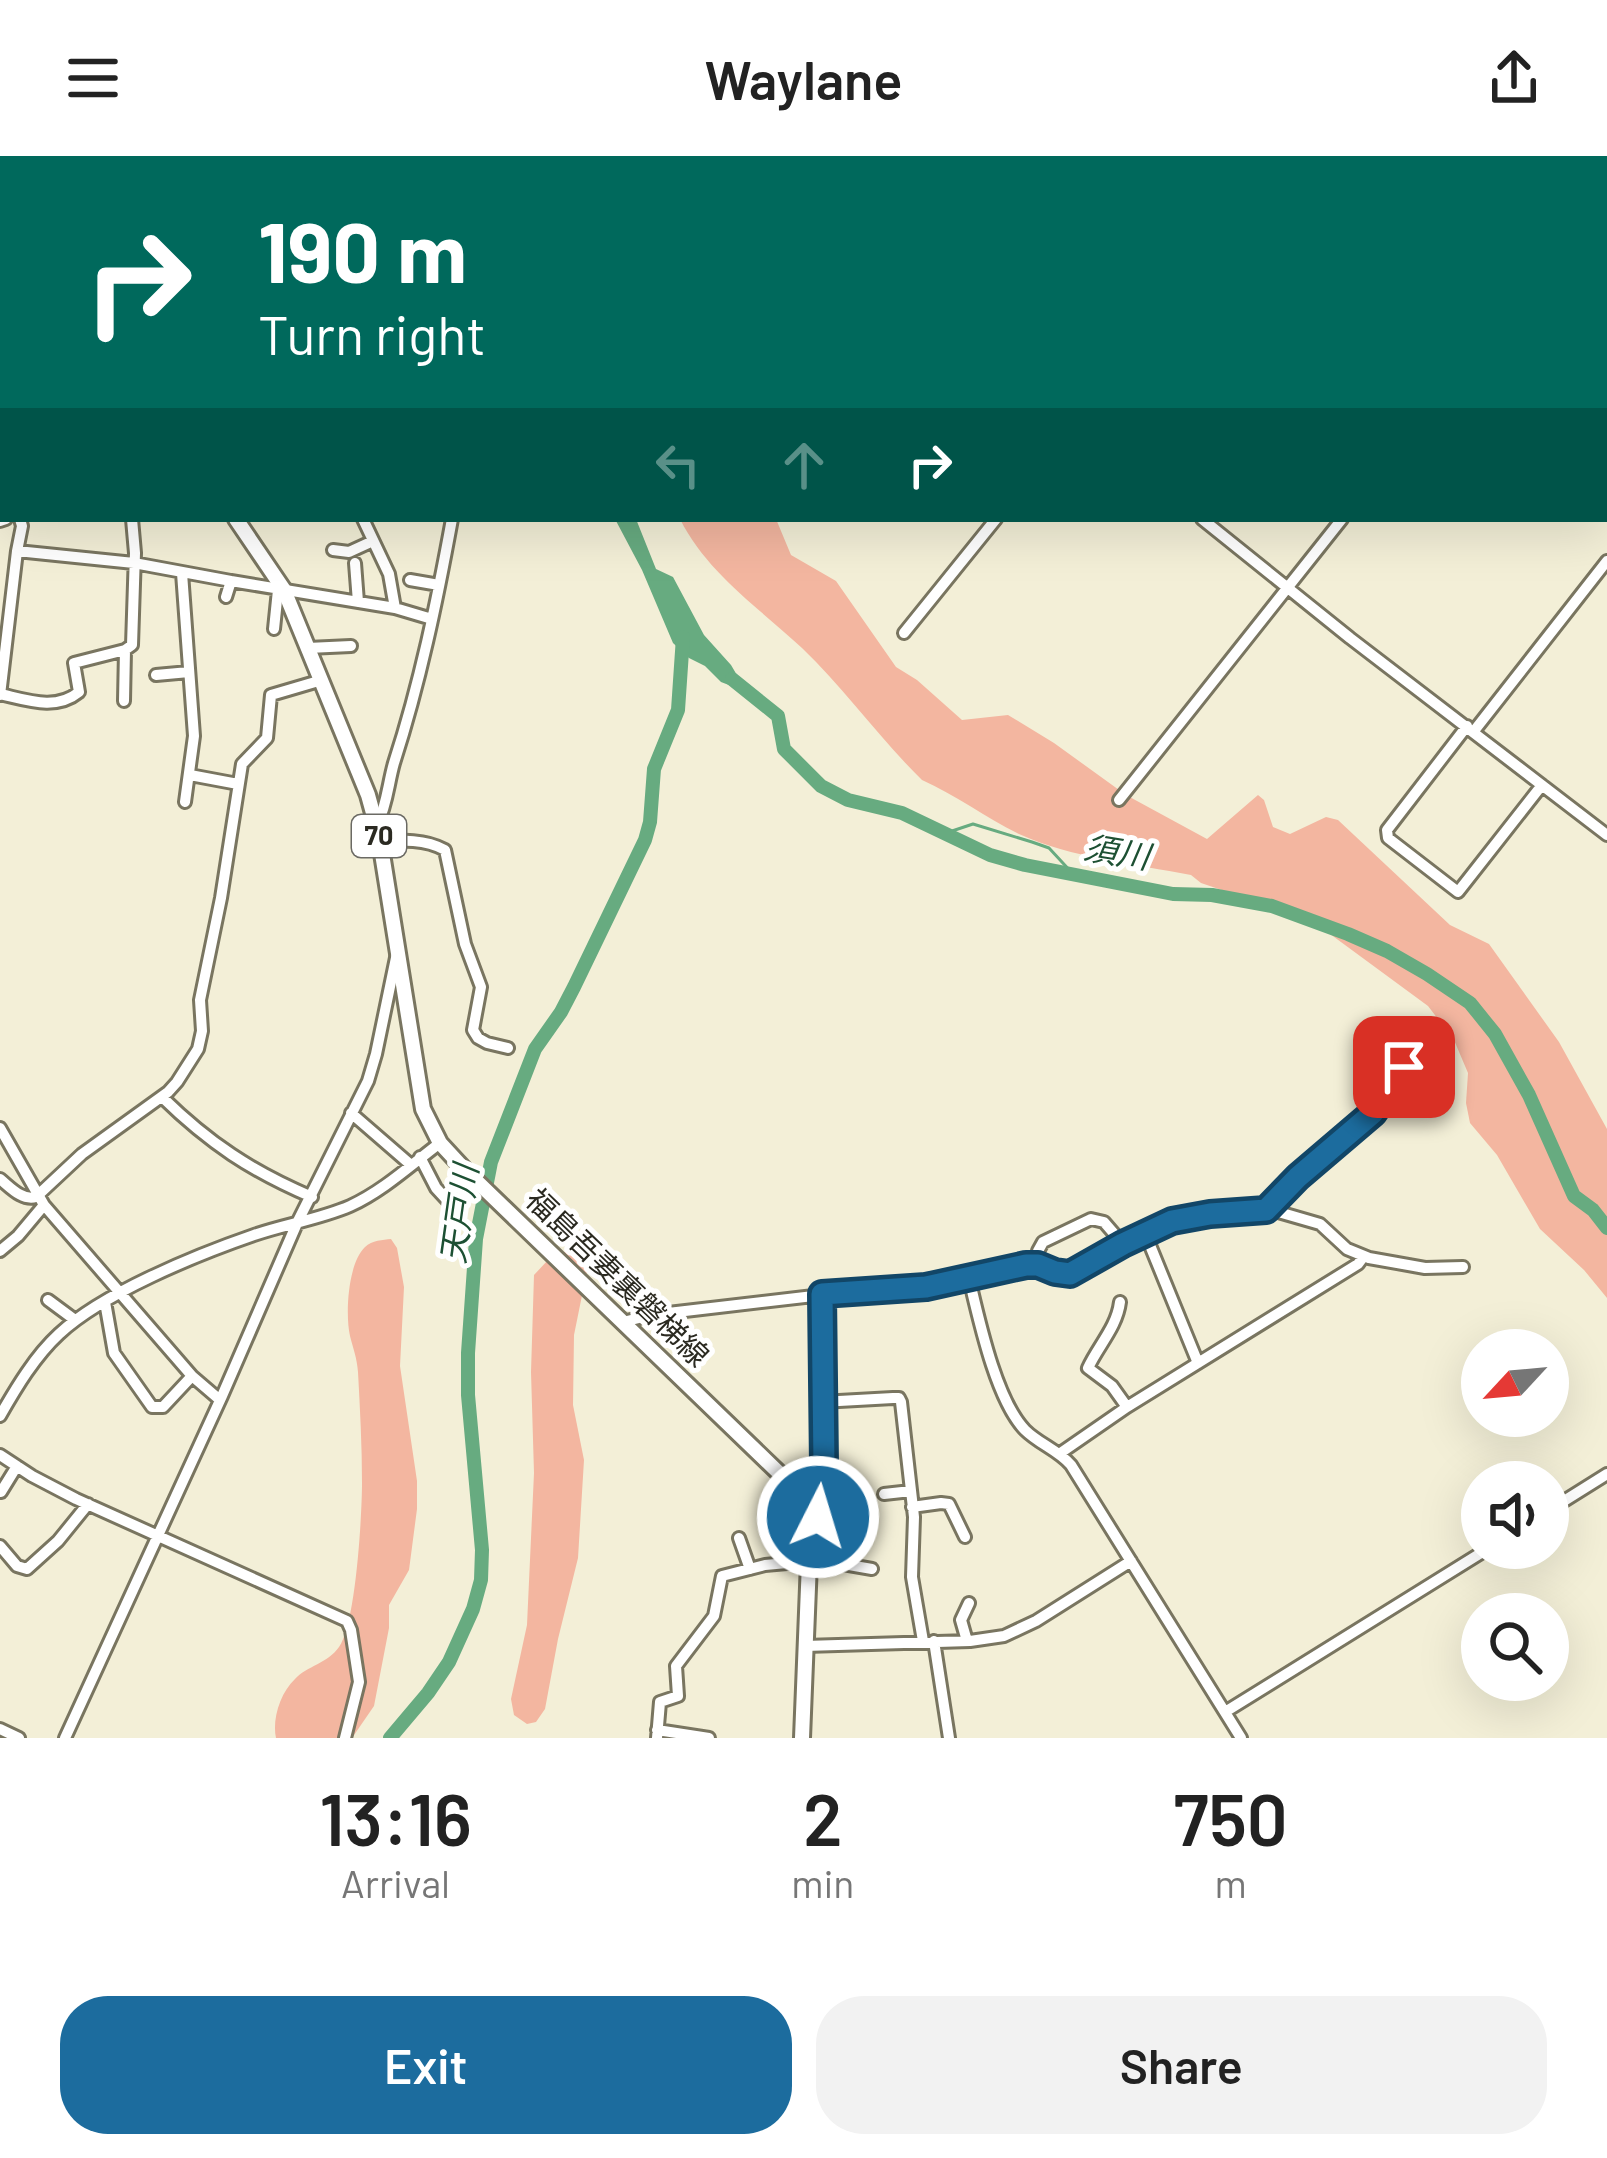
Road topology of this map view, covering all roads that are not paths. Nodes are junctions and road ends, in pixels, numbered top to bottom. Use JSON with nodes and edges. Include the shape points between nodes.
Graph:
{"nodes":[{"id":1,"x":21,"y":522,"type":"edge"},
{"id":2,"x":132,"y":522,"type":"edge"},
{"id":3,"x":364,"y":522,"type":"edge"},
{"id":4,"x":451,"y":522,"type":"edge"},
{"id":5,"x":994,"y":522,"type":"edge"},
{"id":6,"x":1206,"y":522,"type":"edge"},
{"id":7,"x":1339,"y":522,"type":"edge"},
{"id":8,"x":238,"y":523,"type":"edge"},
{"id":9,"x":374,"y":541,"type":"junction"},
{"id":10,"x":333,"y":550,"type":"dead end"},
{"id":11,"x":17,"y":551,"type":"junction"},
{"id":12,"x":1607,"y":562,"type":"edge"},
{"id":13,"x":134,"y":563,"type":"junction"},
{"id":14,"x":355,"y":563,"type":"dead end"},
{"id":15,"x":182,"y":573,"type":"junction"},
{"id":16,"x":410,"y":580,"type":"dead end"},
{"id":17,"x":231,"y":581,"type":"junction"},
{"id":18,"x":439,"y":585,"type":"junction"},
{"id":19,"x":1286,"y":586,"type":"junction"},
{"id":20,"x":281,"y":590,"type":"junction"},
{"id":21,"x":226,"y":597,"type":"dead end"},
{"id":22,"x":358,"y":602,"type":"junction"},
{"id":23,"x":395,"y":608,"type":"junction"},
{"id":24,"x":432,"y":620,"type":"junction"},
{"id":25,"x":274,"y":628,"type":"dead end"},
{"id":26,"x":904,"y":632,"type":"dead end"},
{"id":27,"x":351,"y":646,"type":"dead end"},
{"id":28,"x":308,"y":648,"type":"junction"},
{"id":29,"x":124,"y":650,"type":"junction"},
{"id":30,"x":189,"y":672,"type":"junction"},
{"id":31,"x":156,"y":676,"type":"dead end"},
{"id":32,"x":322,"y":680,"type":"junction"},
{"id":33,"x":0,"y":695,"type":"edge"},
{"id":34,"x":124,"y":701,"type":"dead end"},
{"id":35,"x":1471,"y":729,"type":"junction"},
{"id":36,"x":190,"y":775,"type":"junction"},
{"id":37,"x":238,"y":784,"type":"junction"},
{"id":38,"x":1542,"y":784,"type":"junction"},
{"id":39,"x":1119,"y":800,"type":"dead end"},
{"id":40,"x":185,"y":802,"type":"dead end"},
{"id":41,"x":376,"y":825,"type":"junction"},
{"id":42,"x":1607,"y":835,"type":"edge"},
{"id":43,"x":381,"y":844,"type":"junction"},
{"id":44,"x":399,"y":950,"type":"junction"},
{"id":45,"x":508,"y":1048,"type":"dead end"},
{"id":46,"x":1420,"y":1051,"type":"dead end"},
{"id":47,"x":162,"y":1097,"type":"junction"},
{"id":48,"x":351,"y":1113,"type":"junction"},
{"id":49,"x":0,"y":1128,"type":"edge"},
{"id":50,"x":440,"y":1143,"type":"junction"},
{"id":51,"x":415,"y":1161,"type":"junction"},
{"id":52,"x":0,"y":1179,"type":"edge"},
{"id":53,"x":312,"y":1197,"type":"junction"},
{"id":54,"x":41,"y":1200,"type":"junction"},
{"id":55,"x":448,"y":1201,"type":"dead end"},
{"id":56,"x":1268,"y":1209,"type":"junction"},
{"id":57,"x":298,"y":1221,"type":"junction"},
{"id":58,"x":1145,"y":1233,"type":"junction"},
{"id":59,"x":1123,"y":1244,"type":"junction"},
{"id":60,"x":0,"y":1251,"type":"edge"},
{"id":61,"x":1364,"y":1256,"type":"junction"},
{"id":62,"x":1038,"y":1265,"type":"junction"},
{"id":63,"x":1463,"y":1267,"type":"dead end"},
{"id":64,"x":969,"y":1278,"type":"junction"},
{"id":65,"x":119,"y":1294,"type":"junction"},
{"id":66,"x":822,"y":1294,"type":"junction"},
{"id":67,"x":47,"y":1300,"type":"dead end"},
{"id":68,"x":105,"y":1301,"type":"junction"},
{"id":69,"x":1120,"y":1302,"type":"dead end"},
{"id":70,"x":75,"y":1320,"type":"junction"},
{"id":71,"x":623,"y":1322,"type":"junction"},
{"id":72,"x":1198,"y":1363,"type":"junction"},
{"id":73,"x":192,"y":1376,"type":"junction"},
{"id":74,"x":6,"y":1394,"type":"edge"},
{"id":75,"x":220,"y":1400,"type":"junction"},
{"id":76,"x":821,"y":1402,"type":"junction"},
{"id":77,"x":1127,"y":1407,"type":"junction"},
{"id":78,"x":0,"y":1416,"type":"edge"},
{"id":79,"x":1059,"y":1454,"type":"junction"},
{"id":80,"x":0,"y":1455,"type":"edge"},
{"id":81,"x":16,"y":1466,"type":"junction"},
{"id":82,"x":1607,"y":1474,"type":"edge"},
{"id":83,"x":911,"y":1491,"type":"junction"},
{"id":84,"x":2,"y":1492,"type":"edge"},
{"id":85,"x":884,"y":1494,"type":"dead end"},
{"id":86,"x":1569,"y":1498,"type":"edge"},
{"id":87,"x":88,"y":1504,"type":"junction"},
{"id":88,"x":912,"y":1507,"type":"junction"},
{"id":89,"x":809,"y":1531,"type":"junction"},
{"id":90,"x":160,"y":1534,"type":"junction"},
{"id":91,"x":965,"y":1537,"type":"dead end"},
{"id":92,"x":739,"y":1538,"type":"dead end"},
{"id":93,"x":0,"y":1546,"type":"edge"},
{"id":94,"x":810,"y":1561,"type":"junction"},
{"id":95,"x":1131,"y":1562,"type":"junction"},
{"id":96,"x":1461,"y":1566,"type":"edge"},
{"id":97,"x":754,"y":1568,"type":"junction"},
{"id":98,"x":872,"y":1569,"type":"dead end"},
{"id":99,"x":756,"y":1587,"type":"dead end"},
{"id":100,"x":969,"y":1603,"type":"dead end"},
{"id":101,"x":928,"y":1641,"type":"junction"},
{"id":102,"x":967,"y":1641,"type":"junction"},
{"id":103,"x":874,"y":1644,"type":"junction"},
{"id":104,"x":806,"y":1646,"type":"junction"},
{"id":105,"x":867,"y":1656,"type":"dead end"},
{"id":106,"x":1225,"y":1712,"type":"junction"},
{"id":107,"x":0,"y":1729,"type":"edge"},
{"id":108,"x":657,"y":1734,"type":"edge"},
{"id":109,"x":19,"y":1738,"type":"edge"},
{"id":110,"x":65,"y":1738,"type":"edge"},
{"id":111,"x":345,"y":1738,"type":"edge"},
{"id":112,"x":709,"y":1738,"type":"edge"},
{"id":113,"x":802,"y":1738,"type":"edge"},
{"id":114,"x":949,"y":1738,"type":"edge"},
{"id":115,"x":1241,"y":1738,"type":"edge"}],
"edges":[{"from":1,"to":11,"type":"street"},
{"from":2,"to":13,"type":"street"},
{"from":3,"to":9,"type":"street"},
{"from":4,"to":18,"type":"street"},
{"from":5,"to":26,"type":"street"},
{"from":6,"to":19,"type":"street"},
{"from":7,"to":19,"type":"street"},
{"from":8,"to":20,"type":"main road","name":"福島吾妻裏磐梯線","number":"70"},
{"from":9,"to":10,"type":"street"},
{"from":9,"to":23,"type":"street"},
{"from":11,"to":13,"type":"street"},
{"from":11,"to":33,"type":"street"},
{"from":12,"to":35,"type":"street"},
{"from":13,"to":15,"type":"street"},
{"from":13,"to":29,"type":"street","via":[[134,643]]},
{"from":14,"to":22,"type":"street"},
{"from":15,"to":17,"type":"street"},
{"from":15,"to":30,"type":"street"},
{"from":16,"to":18,"type":"street"},
{"from":17,"to":20,"type":"street"},
{"from":17,"to":21,"type":"street"},
{"from":18,"to":24,"type":"street"},
{"from":19,"to":35,"type":"street"},
{"from":19,"to":39,"type":"street"},
{"from":20,"to":22,"type":"street"},
{"from":20,"to":25,"type":"street"},
{"from":20,"to":28,"type":"main road","name":"福島吾妻裏磐梯線","number":"70"},
{"from":22,"to":23,"type":"street"},
{"from":23,"to":24,"type":"street"},
{"from":24,"to":41,"type":"street"},
{"from":27,"to":28,"type":"street"},
{"from":28,"to":32,"type":"main road","name":"福島吾妻裏磐梯線","number":"70"},
{"from":29,"to":33,"type":"street","via":[[74,663],[73,698],[53,704]]},
{"from":29,"to":34,"type":"street"},
{"from":30,"to":31,"type":"street"},
{"from":30,"to":36,"type":"street"},
{"from":32,"to":37,"type":"street","via":[[271,694],[267,738],[242,764]]},
{"from":32,"to":41,"type":"main road","name":"福島吾妻裏磐梯線","number":"70"},
{"from":35,"to":38,"type":"street"},
{"from":35,"to":38,"type":"street","via":[[1388,838],[1458,892]]},
{"from":36,"to":37,"type":"street"},
{"from":36,"to":40,"type":"street"},
{"from":37,"to":47,"type":"street","via":[[200,1000],[201,1044]]},
{"from":38,"to":42,"type":"street"},
{"from":41,"to":43,"type":"main road","name":"福島吾妻裏磐梯線","number":"70"},
{"from":43,"to":44,"type":"main road","name":"福島吾妻裏磐梯線","number":"70"},
{"from":43,"to":45,"type":"street","via":[[445,850],[481,987],[473,1030]]},
{"from":44,"to":48,"type":"street","via":[[373,1066]]},
{"from":44,"to":50,"type":"main road","name":"福島吾妻裏磐梯線","number":"70","via":[[421,1101]]},
{"from":46,"to":56,"type":"street","via":[[1373,1113]]},
{"from":47,"to":53,"type":"street","via":[[240,1162]]},
{"from":47,"to":54,"type":"street","via":[[82,1154]]},
{"from":48,"to":51,"type":"street"},
{"from":48,"to":53,"type":"street"},
{"from":49,"to":54,"type":"street"},
{"from":50,"to":51,"type":"street"},
{"from":50,"to":71,"type":"main road","name":"福島吾妻裏磐梯線","number":"70"},
{"from":51,"to":55,"type":"street"},
{"from":51,"to":57,"type":"street","via":[[364,1199]]},
{"from":52,"to":54,"type":"street"},
{"from":53,"to":57,"type":"street"},
{"from":54,"to":60,"type":"street"},
{"from":54,"to":65,"type":"street"},
{"from":56,"to":58,"type":"street","via":[[1182,1219]]},
{"from":56,"to":61,"type":"street","via":[[1320,1224]]},
{"from":57,"to":65,"type":"street"},
{"from":57,"to":75,"type":"street"},
{"from":58,"to":59,"type":"street"},
{"from":58,"to":72,"type":"street"},
{"from":59,"to":62,"type":"street","via":[[1074,1273]]},
{"from":59,"to":62,"type":"street","via":[[1091,1219],[1041,1244]]},
{"from":61,"to":63,"type":"street"},
{"from":61,"to":72,"type":"street"},
{"from":62,"to":64,"type":"street"},
{"from":64,"to":66,"type":"street"},
{"from":64,"to":79,"type":"street","via":[[1012,1413]]},
{"from":65,"to":68,"type":"street"},
{"from":65,"to":73,"type":"street"},
{"from":66,"to":71,"type":"street"},
{"from":66,"to":76,"type":"street"},
{"from":67,"to":70,"type":"street"},
{"from":68,"to":70,"type":"street"},
{"from":68,"to":73,"type":"street","via":[[113,1350],[152,1407],[165,1406]]},
{"from":69,"to":77,"type":"street","via":[[1088,1368]]},
{"from":70,"to":74,"type":"street"},
{"from":71,"to":89,"type":"main road","name":"福島吾妻裏磐梯線","number":"70","via":[[794,1489]]},
{"from":72,"to":77,"type":"street"},
{"from":73,"to":75,"type":"street"},
{"from":74,"to":78,"type":"street"},
{"from":75,"to":90,"type":"street"},
{"from":76,"to":83,"type":"street","via":[[899,1398]]},
{"from":76,"to":89,"type":"street","via":[[824,1466],[817,1524]]},
{"from":77,"to":79,"type":"street"},
{"from":79,"to":95,"type":"street"},
{"from":80,"to":81,"type":"street"},
{"from":81,"to":84,"type":"street"},
{"from":81,"to":87,"type":"street"},
{"from":82,"to":86,"type":"street"},
{"from":83,"to":85,"type":"street"},
{"from":83,"to":88,"type":"street"},
{"from":87,"to":90,"type":"street"},
{"from":87,"to":93,"type":"street","via":[[27,1569]]},
{"from":88,"to":91,"type":"street","via":[[950,1504]]},
{"from":88,"to":101,"type":"street","via":[[912,1576]]},
{"from":89,"to":94,"type":"main road","name":"福島吾妻裏磐梯線","number":"70"},
{"from":90,"to":110,"type":"street"},
{"from":90,"to":111,"type":"street","via":[[347,1621],[358,1682]]},
{"from":92,"to":97,"type":"street"},
{"from":94,"to":97,"type":"street"},
{"from":94,"to":98,"type":"street"},
{"from":94,"to":104,"type":"main road","name":"福島吾妻裏磐梯線","number":"70"},
{"from":95,"to":102,"type":"street","via":[[1024,1628]]},
{"from":95,"to":106,"type":"street"},
{"from":96,"to":106,"type":"street"},
{"from":97,"to":99,"type":"street"},
{"from":97,"to":108,"type":"street","via":[[722,1576],[714,1616],[676,1666],[679,1696],[660,1702]]},
{"from":100,"to":102,"type":"street","via":[[961,1620]]},
{"from":101,"to":102,"type":"street"},
{"from":101,"to":103,"type":"street"},
{"from":101,"to":114,"type":"street"},
{"from":103,"to":104,"type":"street"},
{"from":103,"to":105,"type":"street"},
{"from":104,"to":113,"type":"main road","name":"福島吾妻裏磐梯線","number":"70"},
{"from":106,"to":115,"type":"street"},
{"from":107,"to":109,"type":"street"},
{"from":108,"to":112,"type":"street"}]}
